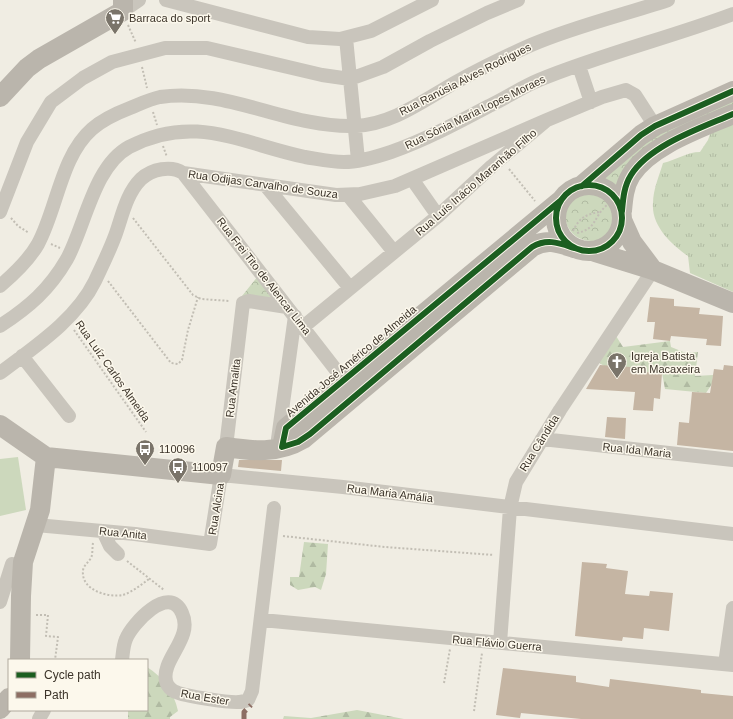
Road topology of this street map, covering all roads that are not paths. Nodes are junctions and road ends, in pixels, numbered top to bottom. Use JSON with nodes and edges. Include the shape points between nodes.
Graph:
{"nodes":[{"id":1,"x":166,"y":0,"type":"edge"},
{"id":2,"x":432,"y":0,"type":"edge"},
{"id":3,"x":518,"y":0,"type":"edge"},
{"id":4,"x":668,"y":0,"type":"edge"},
{"id":5,"x":130,"y":3,"type":"edge"},
{"id":6,"x":733,"y":14,"type":"edge"},
{"id":7,"x":346,"y":38,"type":"junction"},
{"id":8,"x":579,"y":66,"type":"junction"},
{"id":9,"x":350,"y":79,"type":"junction"},
{"id":10,"x":733,"y":91,"type":"edge"},
{"id":11,"x":0,"y":97,"type":"edge"},
{"id":12,"x":591,"y":102,"type":"junction"},
{"id":13,"x":733,"y":114,"type":"edge"},
{"id":14,"x":547,"y":120,"type":"junction"},
{"id":15,"x":355,"y":126,"type":"junction"},
{"id":16,"x":655,"y":126,"type":"junction"},
{"id":17,"x":478,"y":150,"type":"junction"},
{"id":18,"x":358,"y":160,"type":"junction"},
{"id":19,"x":496,"y":162,"type":"junction"},
{"id":20,"x":183,"y":173,"type":"junction"},
{"id":21,"x":412,"y":179,"type":"junction"},
{"id":22,"x":266,"y":186,"type":"junction"},
{"id":23,"x":581,"y":186,"type":"junction"},
{"id":24,"x":348,"y":195,"type":"junction"},
{"id":25,"x":560,"y":201,"type":"junction"},
{"id":26,"x":619,"y":211,"type":"junction"},
{"id":27,"x":0,"y":212,"type":"edge"},
{"id":28,"x":438,"y":216,"type":"junction"},
{"id":29,"x":574,"y":248,"type":"junction"},
{"id":30,"x":394,"y":252,"type":"junction"},
{"id":31,"x":595,"y":252,"type":"junction"},
{"id":32,"x":653,"y":270,"type":"junction"},
{"id":33,"x":0,"y":286,"type":"edge"},
{"id":34,"x":350,"y":288,"type":"junction"},
{"id":35,"x":733,"y":303,"type":"edge"},
{"id":36,"x":295,"y":317,"type":"junction"},
{"id":37,"x":0,"y":326,"type":"edge"},
{"id":38,"x":22,"y":356,"type":"junction"},
{"id":39,"x":0,"y":373,"type":"edge"},
{"id":40,"x":343,"y":379,"type":"junction"},
{"id":41,"x":69,"y":416,"type":"dead end"},
{"id":42,"x":0,"y":425,"type":"edge"},
{"id":43,"x":542,"y":439,"type":"junction"},
{"id":44,"x":226,"y":447,"type":"junction"},
{"id":45,"x":279,"y":448,"type":"junction"},
{"id":46,"x":46,"y":457,"type":"junction"},
{"id":47,"x":733,"y":460,"type":"edge"},
{"id":48,"x":221,"y":475,"type":"junction"},
{"id":49,"x":274,"y":508,"type":"dead end"},
{"id":50,"x":510,"y":508,"type":"junction"},
{"id":51,"x":36,"y":525,"type":"junction"},
{"id":52,"x":98,"y":531,"type":"junction"},
{"id":53,"x":733,"y":534,"type":"edge"},
{"id":54,"x":210,"y":544,"type":"joint"},
{"id":55,"x":118,"y":554,"type":"road end"},
{"id":56,"x":12,"y":564,"type":"edge"},
{"id":57,"x":0,"y":602,"type":"edge"},
{"id":58,"x":733,"y":608,"type":"edge"},
{"id":59,"x":262,"y":620,"type":"junction"},
{"id":60,"x":500,"y":643,"type":"junction"},
{"id":61,"x":20,"y":659,"type":"edge"},
{"id":62,"x":122,"y":659,"type":"edge"},
{"id":63,"x":729,"y":664,"type":"edge"},
{"id":64,"x":8,"y":699,"type":"edge"},
{"id":65,"x":0,"y":709,"type":"edge"}],
"edges":[{"from":1,"to":7,"type":"street","via":[[308,37]]},
{"from":2,"to":7,"type":"street","via":[[371,32]]},
{"from":3,"to":9,"type":"street","via":[[430,41],[383,67]]},
{"from":4,"to":15,"type":"street","name":"Rua Ranúsia Alves Rodrigues","via":[[531,45],[399,114],[376,123]]},
{"from":5,"to":11,"type":"street","via":[[39,59]]},
{"from":6,"to":8,"type":"street","name":"Rua Sônia Maria Lopes Moraes"},
{"from":7,"to":9,"type":"street"},
{"from":8,"to":12,"type":"street"},
{"from":8,"to":18,"type":"street","name":"Rua Sônia Maria Lopes Moraes","via":[[538,80],[439,132],[405,146]]},
{"from":9,"to":15,"type":"street"},
{"from":9,"to":27,"type":"street","via":[[322,75],[207,48],[165,48],[112,62],[83,78],[51,102],[27,142]]},
{"from":10,"to":16,"type":"street"},
{"from":12,"to":14,"type":"street","name":"Rua Luís Inácio Maranhão Filho"},
{"from":12,"to":16,"type":"street","name":"Rua Luís Inácio Maranhão Filho","via":[[618,92],[629,91],[639,101]]},
{"from":13,"to":26,"type":"street","via":[[673,142],[642,161],[630,176]]},
{"from":14,"to":17,"type":"street","name":"Rua Odijas Carvalho de Souza"},
{"from":14,"to":19,"type":"street","name":"Rua Luís Inácio Maranhão Filho"},
{"from":15,"to":18,"type":"street"},
{"from":15,"to":33,"type":"street","name":"Rua Ranúsia Alves Rodrigues","via":[[310,122],[230,102],[201,98],[160,97],[125,110],[92,129],[81,141],[67,168],[37,246]]},
{"from":16,"to":23,"type":"street"},
{"from":17,"to":19,"type":"street"},
{"from":17,"to":21,"type":"street","name":"Rua Odijas Carvalho de Souza"},
{"from":18,"to":37,"type":"street","name":"Rua Sônia Maria Lopes Moraes","via":[[329,161],[198,131],[168,132],[141,141],[119,153],[109,163],[75,243],[55,278],[36,300]]},
{"from":19,"to":28,"type":"street","name":"Rua Luís Inácio Maranhão Filho"},
{"from":20,"to":22,"type":"street","name":"Rua Odijas Carvalho de Souza"},
{"from":20,"to":36,"type":"street","name":"Rua Frei Tito de Alencar Lima"},
{"from":20,"to":38,"type":"street","name":"Rua Odijas Carvalho de Souza","via":[[167,169],[148,174],[135,188],[90,290],[67,319]]},
{"from":21,"to":24,"type":"street","name":"Rua Odijas Carvalho de Souza","via":[[384,190]]},
{"from":21,"to":28,"type":"street"},
{"from":22,"to":24,"type":"street","name":"Rua Odijas Carvalho de Souza"},
{"from":22,"to":34,"type":"street"},
{"from":23,"to":25,"type":"street","name":"Avenida José Américo de Almeida","via":[[566,194]]},
{"from":23,"to":26,"type":"street","via":[[594,185],[606,189],[616,199]]},
{"from":24,"to":30,"type":"street"},
{"from":25,"to":29,"type":"street","via":[[557,228],[564,240]]},
{"from":25,"to":40,"type":"street","name":"Avenida José Américo de Almeida"},
{"from":26,"to":31,"type":"street","via":[[620,232],[614,242]]},
{"from":26,"to":32,"type":"street","via":[[632,242]]},
{"from":28,"to":30,"type":"street","name":"Rua Luís Inácio Maranhão Filho"},
{"from":29,"to":31,"type":"street","via":[[584,252]]},
{"from":29,"to":45,"type":"street","via":[[555,242],[532,247],[310,434],[298,442]]},
{"from":30,"to":34,"type":"street","name":"Rua Luís Inácio Maranhão Filho"},
{"from":31,"to":32,"type":"street"},
{"from":32,"to":35,"type":"street"},
{"from":32,"to":43,"type":"street","name":"Rua Cândida"},
{"from":34,"to":36,"type":"street","name":"Rua Luís Inácio Maranhão Filho"},
{"from":36,"to":40,"type":"street","name":"Rua Frei Tito de Alencar Lima"},
{"from":36,"to":44,"type":"street","name":"Rua Amalita","via":[[250,301],[243,302]]},
{"from":36,"to":45,"type":"street"},
{"from":38,"to":39,"type":"street","name":"Rua Odijas Carvalho de Souza"},
{"from":38,"to":41,"type":"street"},
{"from":40,"to":45,"type":"street","name":"Avenida José Américo de Almeida","via":[[286,428]]},
{"from":42,"to":46,"type":"street"},
{"from":43,"to":47,"type":"street","name":"Rua Ida Maria"},
{"from":43,"to":50,"type":"street","name":"Rua Cândida","via":[[516,482]]},
{"from":44,"to":45,"type":"street","via":[[257,451]]},
{"from":44,"to":48,"type":"street","name":"Rua Amalita"},
{"from":46,"to":48,"type":"street","name":"Rua Maria Amália"},
{"from":46,"to":51,"type":"street"},
{"from":48,"to":50,"type":"street","name":"Rua Maria Amália"},
{"from":48,"to":54,"type":"street","name":"Rua Alcina"},
{"from":49,"to":59,"type":"street","name":"Rua Ester"},
{"from":50,"to":53,"type":"street","name":"Rua Maria Amália"},
{"from":50,"to":60,"type":"street","name":"Rua Cândida"},
{"from":51,"to":52,"type":"street","name":"Rua Anita"},
{"from":51,"to":56,"type":"street","via":[[27,549]]},
{"from":52,"to":54,"type":"street","name":"Rua Anita"},
{"from":52,"to":55,"type":"street"},
{"from":56,"to":57,"type":"street"},
{"from":56,"to":61,"type":"street","via":[[21,596]]},
{"from":58,"to":63,"type":"street"},
{"from":59,"to":60,"type":"street","name":"Rua Flávio Guerra"},
{"from":59,"to":62,"type":"street","name":"Rua Ester","via":[[252,691],[250,697],[243,702],[187,695],[175,692],[169,687],[166,679],[168,668],[183,635],[184,620],[182,611],[171,604],[152,608],[142,617],[126,638]]},
{"from":60,"to":63,"type":"street","name":"Rua Flávio Guerra"},
{"from":64,"to":65,"type":"street"}]}
